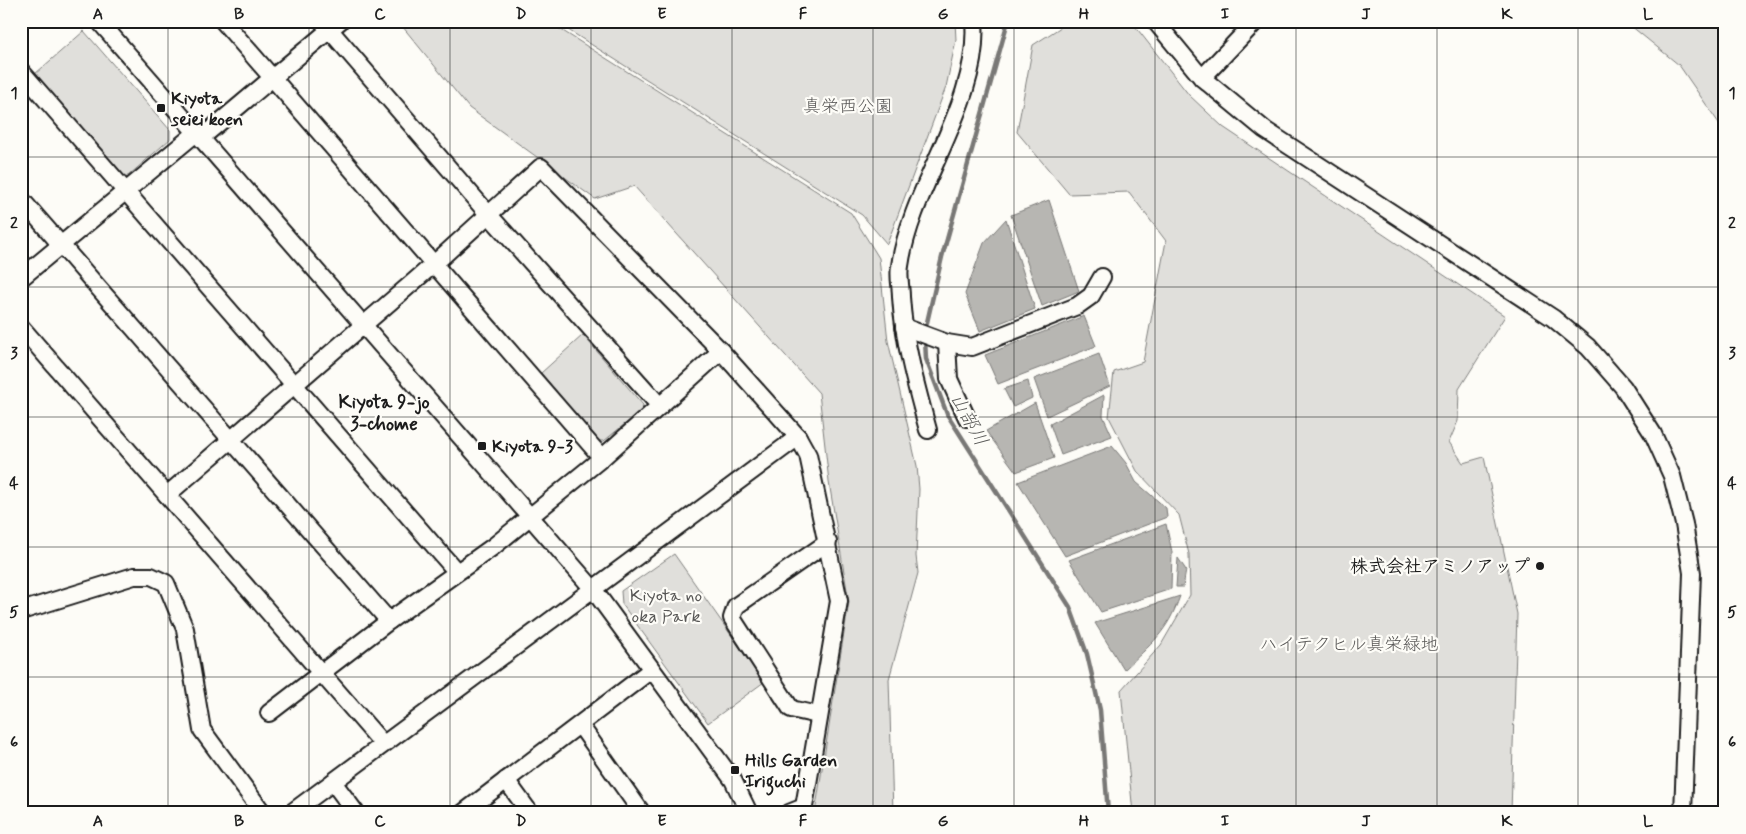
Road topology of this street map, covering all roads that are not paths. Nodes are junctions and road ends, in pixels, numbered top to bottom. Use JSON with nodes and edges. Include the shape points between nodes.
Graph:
{"nodes":[{"id":1,"x":99,"y":21,"type":"edge"},
{"id":2,"x":222,"y":21,"type":"edge"},
{"id":3,"x":974,"y":21,"type":"edge"},
{"id":4,"x":1155,"y":21,"type":"edge"},
{"id":5,"x":1256,"y":21,"type":"edge"},
{"id":6,"x":331,"y":24,"type":"edge"},
{"id":7,"x":21,"y":71,"type":"edge"},
{"id":8,"x":272,"y":78,"type":"junction"},
{"id":9,"x":1202,"y":78,"type":"junction"},
{"id":10,"x":198,"y":136,"type":"junction"},
{"id":11,"x":126,"y":191,"type":"junction"},
{"id":12,"x":21,"y":199,"type":"edge"},
{"id":13,"x":489,"y":216,"type":"junction"},
{"id":14,"x":61,"y":244,"type":"junction"},
{"id":15,"x":434,"y":264,"type":"junction"},
{"id":16,"x":1102,"y":277,"type":"dead end"},
{"id":17,"x":21,"y":278,"type":"edge"},
{"id":18,"x":363,"y":324,"type":"junction"},
{"id":19,"x":21,"y":327,"type":"edge"},
{"id":20,"x":908,"y":328,"type":"junction"},
{"id":21,"x":944,"y":342,"type":"junction"},
{"id":22,"x":721,"y":351,"type":"junction"},
{"id":23,"x":294,"y":384,"type":"junction"},
{"id":24,"x":660,"y":406,"type":"junction"},
{"id":25,"x":967,"y":418,"type":"dead end"},
{"id":26,"x":928,"y":430,"type":"dead end"},
{"id":27,"x":798,"y":437,"type":"junction"},
{"id":28,"x":230,"y":440,"type":"junction"},
{"id":29,"x":602,"y":458,"type":"junction"},
{"id":30,"x":167,"y":495,"type":"junction"},
{"id":31,"x":530,"y":517,"type":"junction"},
{"id":32,"x":828,"y":542,"type":"junction"},
{"id":33,"x":456,"y":571,"type":"junction"},
{"id":34,"x":593,"y":589,"type":"junction"},
{"id":35,"x":21,"y":611,"type":"edge"},
{"id":36,"x":389,"y":621,"type":"junction"},
{"id":37,"x":652,"y":670,"type":"junction"},
{"id":38,"x":323,"y":673,"type":"junction"},
{"id":39,"x":269,"y":713,"type":"dead end"},
{"id":40,"x":818,"y":715,"type":"junction"},
{"id":41,"x":580,"y":725,"type":"junction"},
{"id":42,"x":383,"y":744,"type":"junction"},
{"id":43,"x":506,"y":780,"type":"junction"},
{"id":44,"x":332,"y":782,"type":"junction"},
{"id":45,"x":263,"y":813,"type":"edge"},
{"id":46,"x":292,"y":813,"type":"edge"},
{"id":47,"x":356,"y":813,"type":"edge"},
{"id":48,"x":463,"y":813,"type":"edge"},
{"id":49,"x":530,"y":813,"type":"edge"},
{"id":50,"x":642,"y":813,"type":"edge"},
{"id":51,"x":749,"y":813,"type":"edge"},
{"id":52,"x":790,"y":813,"type":"edge"},
{"id":53,"x":1683,"y":813,"type":"edge"}],
"edges":[{"from":1,"to":10,"type":"street"},
{"from":2,"to":8,"type":"street"},
{"from":3,"to":20,"type":"street","via":[[976,43],[969,78],[912,222],[900,267]]},
{"from":4,"to":9,"type":"street"},
{"from":5,"to":9,"type":"street"},
{"from":6,"to":8,"type":"street"},
{"from":6,"to":13,"type":"street"},
{"from":7,"to":11,"type":"street"},
{"from":8,"to":10,"type":"street"},
{"from":8,"to":15,"type":"street"},
{"from":9,"to":53,"type":"street","via":[[1265,130],[1553,318],[1588,347],[1623,387],[1652,434],[1672,476],[1692,573]]},
{"from":10,"to":11,"type":"street"},
{"from":10,"to":18,"type":"street"},
{"from":11,"to":14,"type":"street"},
{"from":11,"to":23,"type":"street"},
{"from":12,"to":14,"type":"street"},
{"from":13,"to":15,"type":"street"},
{"from":13,"to":22,"type":"street","via":[[541,167]]},
{"from":13,"to":24,"type":"street"},
{"from":14,"to":17,"type":"street"},
{"from":14,"to":28,"type":"street"},
{"from":15,"to":18,"type":"street"},
{"from":15,"to":29,"type":"street"},
{"from":16,"to":21,"type":"street","via":[[1091,296],[1077,306],[972,347]]},
{"from":18,"to":23,"type":"street"},
{"from":18,"to":31,"type":"street"},
{"from":19,"to":30,"type":"street"},
{"from":20,"to":21,"type":"street"},
{"from":20,"to":26,"type":"street","via":[[911,367]]},
{"from":21,"to":25,"type":"street","via":[[949,379]]},
{"from":22,"to":24,"type":"street"},
{"from":22,"to":27,"type":"street"},
{"from":23,"to":28,"type":"street"},
{"from":23,"to":33,"type":"street"},
{"from":24,"to":29,"type":"street"},
{"from":27,"to":32,"type":"street","via":[[808,455]]},
{"from":27,"to":34,"type":"street"},
{"from":28,"to":30,"type":"street"},
{"from":28,"to":36,"type":"street"},
{"from":29,"to":31,"type":"street"},
{"from":30,"to":38,"type":"street"},
{"from":31,"to":33,"type":"street"},
{"from":31,"to":34,"type":"street"},
{"from":32,"to":40,"type":"street","via":[[839,601]]},
{"from":32,"to":40,"type":"street","via":[[736,606],[732,618],[792,709]]},
{"from":33,"to":36,"type":"street"},
{"from":34,"to":37,"type":"street"},
{"from":34,"to":42,"type":"street"},
{"from":35,"to":45,"type":"street","via":[[134,576],[151,576],[166,583],[186,629],[202,730]]},
{"from":36,"to":38,"type":"street"},
{"from":37,"to":41,"type":"street"},
{"from":37,"to":51,"type":"street","via":[[733,780]]},
{"from":38,"to":39,"type":"street"},
{"from":38,"to":42,"type":"street"},
{"from":40,"to":52,"type":"street","via":[[804,807]]},
{"from":41,"to":43,"type":"street"},
{"from":41,"to":50,"type":"street"},
{"from":42,"to":44,"type":"street"},
{"from":43,"to":48,"type":"street"},
{"from":43,"to":49,"type":"street"},
{"from":44,"to":46,"type":"street"},
{"from":44,"to":47,"type":"street"}]}
